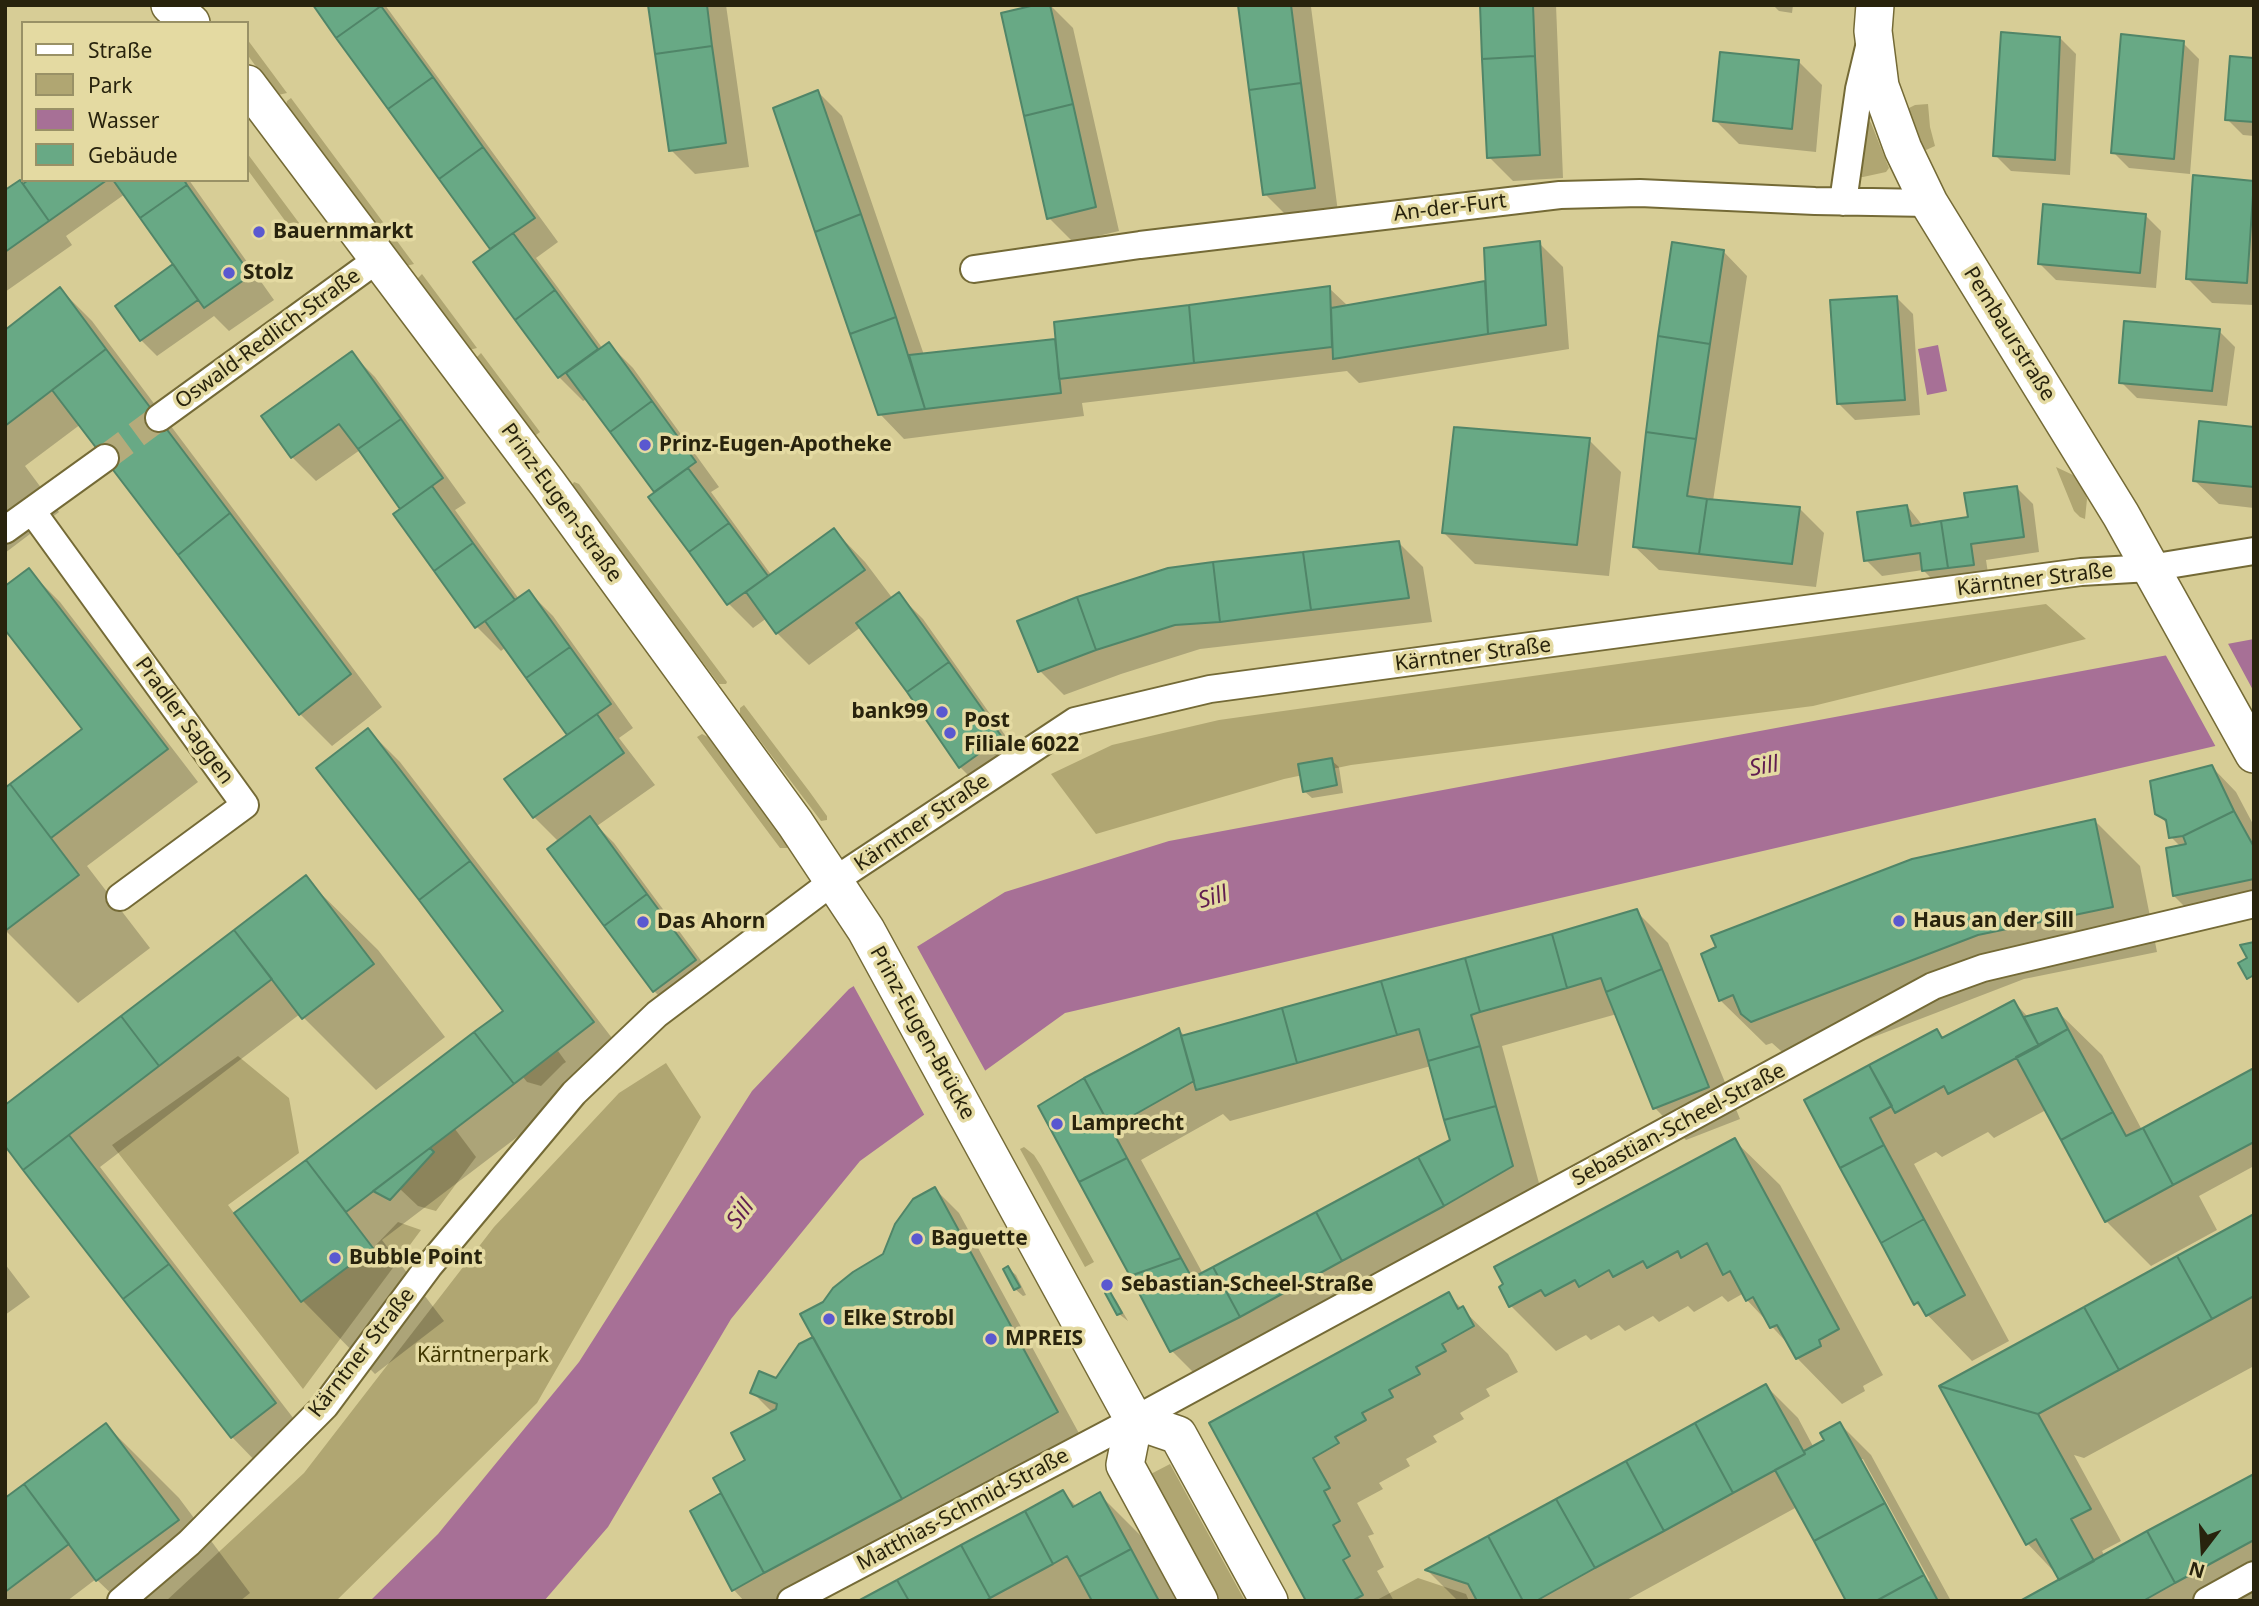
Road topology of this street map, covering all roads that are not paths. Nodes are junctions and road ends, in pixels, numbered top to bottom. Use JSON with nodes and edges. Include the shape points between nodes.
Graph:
{"nodes":[{"id":1,"x":170,"y":5,"type":"edge"},
{"id":2,"x":197,"y":5,"type":"edge"},
{"id":3,"x":1874,"y":18,"type":"edge"},
{"id":4,"x":189,"y":21,"type":"edge"},
{"id":5,"x":204,"y":21,"type":"edge"},
{"id":6,"x":248,"y":85,"type":"edge"},
{"id":7,"x":1843,"y":202,"type":"junction"},
{"id":8,"x":1929,"y":203,"type":"junction"},
{"id":9,"x":378,"y":259,"type":"junction"},
{"id":10,"x":974,"y":269,"type":"dead end"},
{"id":11,"x":159,"y":418,"type":"tunnel mouth"},
{"id":12,"x":105,"y":458,"type":"tunnel mouth"},
{"id":13,"x":32,"y":511,"type":"junction"},
{"id":14,"x":5,"y":530,"type":"edge"},
{"id":15,"x":2254,"y":551,"type":"edge"},
{"id":16,"x":2150,"y":568,"type":"junction"},
{"id":17,"x":2254,"y":754,"type":"edge"},
{"id":18,"x":835,"y":880,"type":"junction"},
{"id":19,"x":120,"y":897,"type":"dead end"},
{"id":20,"x":2254,"y":904,"type":"edge"},
{"id":21,"x":866,"y":930,"type":"joint"},
{"id":22,"x":1134,"y":1420,"type":"junction"},
{"id":23,"x":2254,"y":1575,"type":"edge"},
{"id":24,"x":121,"y":1601,"type":"edge"},
{"id":25,"x":791,"y":1601,"type":"edge"},
{"id":26,"x":1199,"y":1601,"type":"edge"},
{"id":27,"x":1269,"y":1601,"type":"edge"},
{"id":28,"x":2207,"y":1601,"type":"edge"}],
"edges":[{"from":1,"to":4,"type":"street"},
{"from":2,"to":5,"type":"street"},
{"from":3,"to":7,"type":"street","name":"Pembaurstraße"},
{"from":3,"to":8,"type":"street","name":"Pembaurstraße","via":[[1880,86]]},
{"from":6,"to":9,"type":"street","name":"Prinz-Eugen-Straße"},
{"from":7,"to":8,"type":"street","name":"An-der-Furt"},
{"from":7,"to":10,"type":"street","name":"An-der-Furt","via":[[1640,193],[1560,195]]},
{"from":8,"to":16,"type":"street","name":"Pembaurstraße"},
{"from":9,"to":11,"type":"street","name":"Oswald-Redlich-Straße"},
{"from":9,"to":18,"type":"street","name":"Prinz-Eugen-Straße","via":[[548,484]]},
{"from":12,"to":13,"type":"street"},
{"from":13,"to":14,"type":"street"},
{"from":13,"to":19,"type":"street","name":"Pradler Saggen","via":[[245,805]]},
{"from":15,"to":16,"type":"street","name":"Kärntner Straße"},
{"from":16,"to":17,"type":"street","name":"Pembaurstraße"},
{"from":16,"to":18,"type":"street","name":"Kärntner Straße","via":[[2058,575],[1210,689],[1075,721]]},
{"from":18,"to":21,"type":"street","name":"Prinz-Eugen-Straße"},
{"from":18,"to":24,"type":"street","name":"Kärntner Straße","via":[[657,1014],[574,1093],[429,1266],[326,1406],[189,1544]]},
{"from":20,"to":22,"type":"street","name":"Sebastian-Scheel-Straße","via":[[1983,968],[1933,986]]},
{"from":21,"to":22,"type":"street","name":"Prinz-Eugen-Brücke"},
{"from":22,"to":25,"type":"street","name":"Matthias-Schmid-Straße"},
{"from":22,"to":26,"type":"street","via":[[1125,1465]]},
{"from":22,"to":27,"type":"street","via":[[1178,1434]]},
{"from":23,"to":28,"type":"street"}]}
